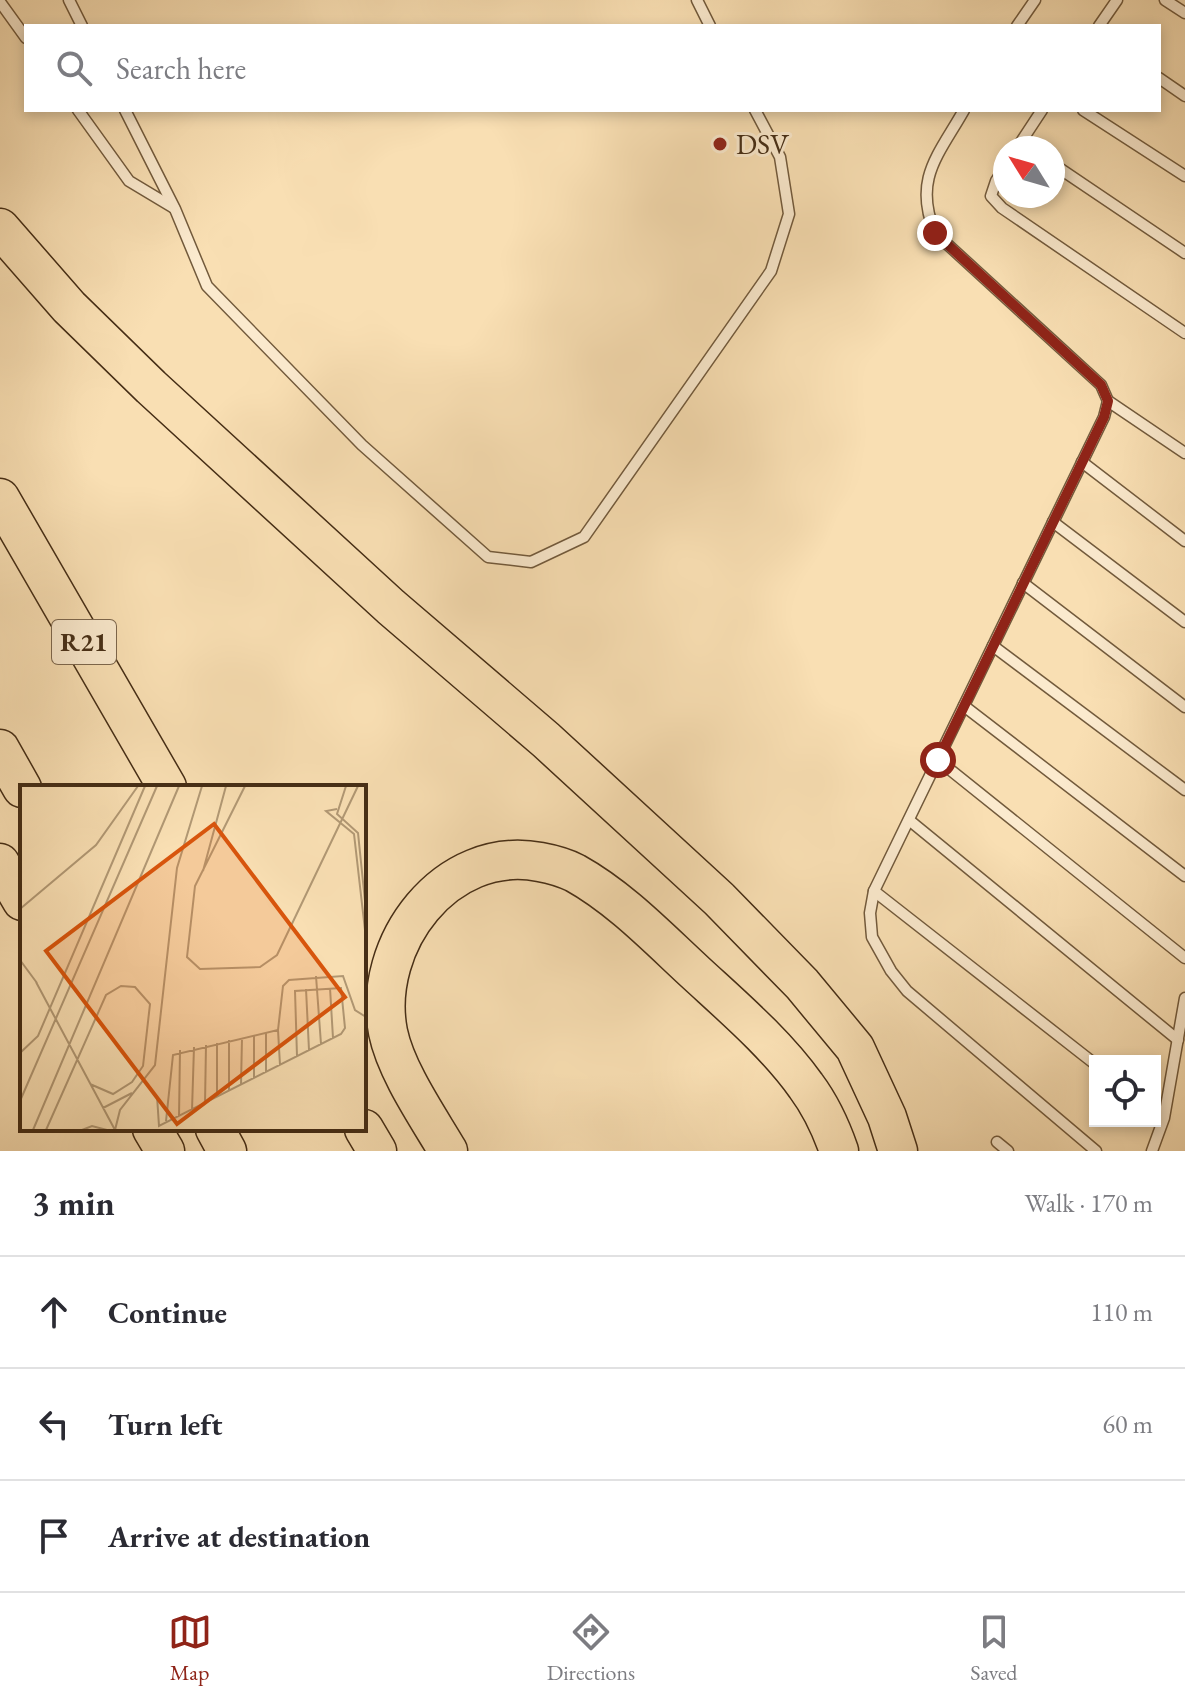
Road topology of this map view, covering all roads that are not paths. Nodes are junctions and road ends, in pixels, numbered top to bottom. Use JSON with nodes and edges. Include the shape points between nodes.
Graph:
{"nodes":[{"id":1,"x":69,"y":0,"type":"edge"},
{"id":2,"x":697,"y":0,"type":"edge"},
{"id":3,"x":1035,"y":0,"type":"edge"},
{"id":4,"x":1117,"y":0,"type":"edge"},
{"id":5,"x":1165,"y":0,"type":"edge"},
{"id":6,"x":0,"y":2,"type":"edge"},
{"id":7,"x":1185,"y":13,"type":"edge"},
{"id":8,"x":81,"y":24,"type":"edge"},
{"id":9,"x":709,"y":24,"type":"edge"},
{"id":10,"x":1018,"y":24,"type":"edge"},
{"id":11,"x":1100,"y":24,"type":"edge"},
{"id":12,"x":24,"y":35,"type":"edge"},
{"id":13,"x":1161,"y":79,"type":"edge"},
{"id":14,"x":1185,"y":96,"type":"edge"},
{"id":15,"x":79,"y":112,"type":"edge"},
{"id":16,"x":126,"y":112,"type":"edge"},
{"id":17,"x":756,"y":112,"type":"edge"},
{"id":18,"x":963,"y":112,"type":"edge"},
{"id":19,"x":1041,"y":112,"type":"edge"},
{"id":20,"x":1086,"y":112,"type":"edge"},
{"id":21,"x":1028,"y":136,"type":"edge"},
{"id":22,"x":1065,"y":172,"type":"edge"},
{"id":23,"x":1185,"y":176,"type":"edge"},
{"id":24,"x":1002,"y":208,"type":"edge"},
{"id":25,"x":175,"y":209,"type":"junction"},
{"id":26,"x":0,"y":228,"type":"edge"},
{"id":27,"x":1185,"y":253,"type":"edge"},
{"id":28,"x":1185,"y":333,"type":"edge"},
{"id":29,"x":1108,"y":401,"type":"junction"},
{"id":30,"x":1185,"y":453,"type":"edge"},
{"id":31,"x":1082,"y":462,"type":"junction"},
{"id":32,"x":0,"y":498,"type":"edge"},
{"id":33,"x":1053,"y":522,"type":"junction"},
{"id":34,"x":1185,"y":541,"type":"edge"},
{"id":35,"x":1023,"y":583,"type":"junction"},
{"id":36,"x":1185,"y":622,"type":"edge"},
{"id":37,"x":993,"y":646,"type":"junction"},
{"id":38,"x":964,"y":706,"type":"junction"},
{"id":39,"x":1185,"y":707,"type":"edge"},
{"id":40,"x":0,"y":749,"type":"edge"},
{"id":41,"x":938,"y":760,"type":"junction"},
{"id":42,"x":20,"y":785,"type":"edge"},
{"id":43,"x":166,"y":785,"type":"edge"},
{"id":44,"x":1185,"y":790,"type":"edge"},
{"id":45,"x":909,"y":820,"type":"junction"},
{"id":46,"x":0,"y":863,"type":"edge"},
{"id":47,"x":1185,"y":876,"type":"edge"},
{"id":48,"x":874,"y":891,"type":"junction"},
{"id":49,"x":20,"y":898,"type":"edge"},
{"id":50,"x":1185,"y":958,"type":"edge"},
{"id":51,"x":1185,"y":998,"type":"edge"},
{"id":52,"x":1178,"y":1040,"type":"junction"},
{"id":53,"x":1089,"y":1059,"type":"edge"},
{"id":54,"x":1161,"y":1111,"type":"edge"},
{"id":55,"x":1157,"y":1127,"type":"edge"},
{"id":56,"x":153,"y":1131,"type":"edge"},
{"id":57,"x":216,"y":1131,"type":"edge"},
{"id":58,"x":365,"y":1131,"type":"edge"},
{"id":59,"x":997,"y":1142,"type":"dead end"},
{"id":60,"x":165,"y":1151,"type":"edge"},
{"id":61,"x":227,"y":1151,"type":"edge"},
{"id":62,"x":377,"y":1151,"type":"edge"},
{"id":63,"x":448,"y":1151,"type":"edge"},
{"id":64,"x":839,"y":1151,"type":"edge"},
{"id":65,"x":898,"y":1151,"type":"edge"},
{"id":66,"x":1008,"y":1151,"type":"edge"},
{"id":67,"x":1096,"y":1151,"type":"edge"},
{"id":68,"x":1152,"y":1151,"type":"edge"}],
"edges":[{"from":1,"to":8,"type":"lane"},
{"from":2,"to":9,"type":"lane"},
{"from":3,"to":10,"type":"lane"},
{"from":4,"to":11,"type":"lane"},
{"from":5,"to":7,"type":"lane"},
{"from":6,"to":12,"type":"lane"},
{"from":13,"to":14,"type":"lane"},
{"from":15,"to":25,"type":"lane","via":[[129,181]]},
{"from":16,"to":25,"type":"lane"},
{"from":17,"to":25,"type":"lane","via":[[780,157],[789,214],[771,271],[584,537],[531,562],[488,557],[362,445],[207,286]]},
{"from":18,"to":29,"type":"lane","via":[[925,187],[926,211],[935,233],[1101,385]]},
{"from":19,"to":21,"type":"lane"},
{"from":20,"to":23,"type":"lane"},
{"from":22,"to":27,"type":"lane"},
{"from":24,"to":28,"type":"lane"},
{"from":26,"to":65,"type":"highway","via":[[69,307],[151,387],[558,751],[719,899],[802,984],[855,1048]]},
{"from":29,"to":30,"type":"lane"},
{"from":29,"to":31,"type":"lane"},
{"from":31,"to":33,"type":"lane"},
{"from":31,"to":34,"type":"lane"},
{"from":32,"to":43,"type":"highway","number":"R21"},
{"from":33,"to":35,"type":"lane"},
{"from":33,"to":36,"type":"lane"},
{"from":35,"to":37,"type":"lane"},
{"from":35,"to":39,"type":"lane"},
{"from":37,"to":38,"type":"lane"},
{"from":37,"to":44,"type":"lane"},
{"from":38,"to":41,"type":"lane"},
{"from":38,"to":47,"type":"lane"},
{"from":40,"to":42,"type":"highway"},
{"from":41,"to":45,"type":"lane"},
{"from":41,"to":50,"type":"lane"},
{"from":45,"to":48,"type":"lane"},
{"from":45,"to":52,"type":"lane"},
{"from":46,"to":49,"type":"highway"},
{"from":48,"to":53,"type":"lane"},
{"from":48,"to":67,"type":"lane","via":[[872,937],[907,991]]},
{"from":51,"to":52,"type":"lane"},
{"from":52,"to":54,"type":"lane"},
{"from":55,"to":68,"type":"lane"},
{"from":56,"to":60,"type":"highway"},
{"from":57,"to":61,"type":"highway"},
{"from":58,"to":62,"type":"highway"},
{"from":59,"to":66,"type":"lane"},
{"from":63,"to":64,"type":"highway","via":[[410,1087],[389,1034],[389,971],[418,911],[451,879],[514,860],[573,873],[633,914],[772,1046],[821,1107]]}]}
